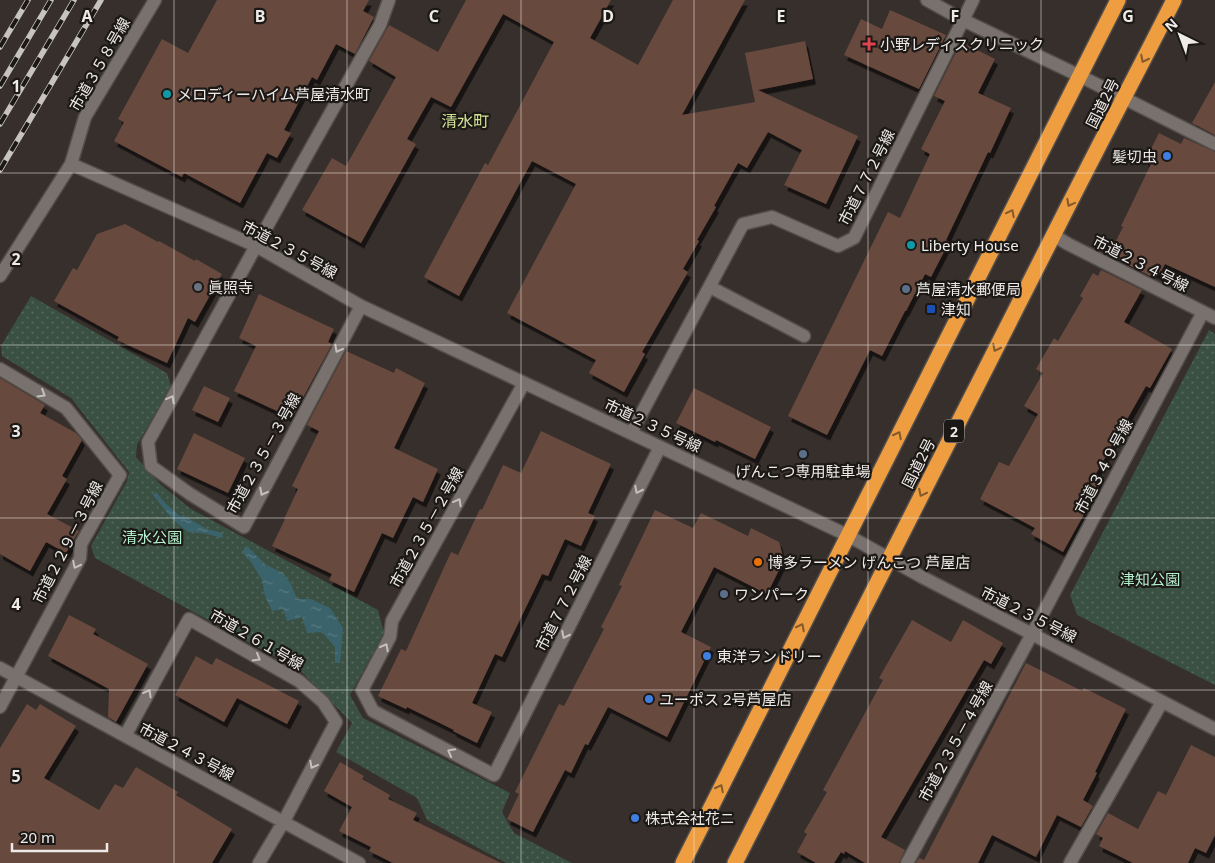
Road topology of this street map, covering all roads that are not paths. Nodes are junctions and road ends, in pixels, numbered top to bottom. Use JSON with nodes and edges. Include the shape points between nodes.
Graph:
{"nodes":[{"id":1,"x":155,"y":0,"type":"edge"},
{"id":2,"x":388,"y":0,"type":"edge"},
{"id":3,"x":927,"y":0,"type":"edge"},
{"id":4,"x":973,"y":0,"type":"edge"},
{"id":5,"x":1118,"y":0,"type":"edge"},
{"id":6,"x":1174,"y":0,"type":"edge"},
{"id":7,"x":963,"y":20,"type":"junction"},
{"id":8,"x":1080,"y":76,"type":"junction"},
{"id":9,"x":1124,"y":99,"type":"junction"},
{"id":10,"x":1215,"y":144,"type":"edge"},
{"id":11,"x":72,"y":164,"type":"junction"},
{"id":12,"x":1053,"y":235,"type":"junction"},
{"id":13,"x":256,"y":246,"type":"junction"},
{"id":14,"x":0,"y":276,"type":"edge"},
{"id":15,"x":710,"y":287,"type":"junction"},
{"id":16,"x":361,"y":306,"type":"junction"},
{"id":17,"x":1209,"y":315,"type":"edge"},
{"id":18,"x":804,"y":336,"type":"dead end"},
{"id":19,"x":0,"y":369,"type":"edge"},
{"id":20,"x":524,"y":383,"type":"junction"},
{"id":21,"x":632,"y":434,"type":"junction"},
{"id":22,"x":660,"y":447,"type":"junction"},
{"id":23,"x":847,"y":535,"type":"junction"},
{"id":24,"x":889,"y":559,"type":"junction"},
{"id":25,"x":1032,"y":634,"type":"junction"},
{"id":26,"x":0,"y":668,"type":"edge"},
{"id":27,"x":15,"y":677,"type":"junction"},
{"id":28,"x":1162,"y":702,"type":"junction"},
{"id":29,"x":0,"y":707,"type":"edge"},
{"id":30,"x":1215,"y":729,"type":"edge"},
{"id":31,"x":125,"y":736,"type":"junction"},
{"id":32,"x":494,"y":775,"type":"joint"},
{"id":33,"x":284,"y":822,"type":"junction"},
{"id":34,"x":259,"y":863,"type":"edge"},
{"id":35,"x":358,"y":863,"type":"edge"},
{"id":36,"x":683,"y":863,"type":"edge"},
{"id":37,"x":735,"y":863,"type":"edge"},
{"id":38,"x":907,"y":863,"type":"edge"},
{"id":39,"x":1070,"y":863,"type":"edge"}],
"edges":[{"from":1,"to":11,"type":"street","name":"市道３５８号線","via":[[85,117]]},
{"from":2,"to":13,"type":"street","via":[[380,25]]},
{"from":3,"to":7,"type":"street"},
{"from":4,"to":7,"type":"street","name":"市道７７２号線"},
{"from":5,"to":8,"type":"highway","name":"国道2号"},
{"from":6,"to":9,"type":"highway","name":"国道2号","number":"2","one_way":true},
{"from":7,"to":8,"type":"street"},
{"from":7,"to":15,"type":"street","name":"市道７７２号線","via":[[854,238],[838,246],[772,217],[743,224]]},
{"from":8,"to":9,"type":"street"},
{"from":23,"to":8,"type":"highway","name":"国道2号","one_way":true},
{"from":9,"to":10,"type":"street"},
{"from":9,"to":12,"type":"highway","name":"国道2号","number":"2","one_way":true},
{"from":11,"to":13,"type":"street","name":"市道２３５号線"},
{"from":11,"to":14,"type":"street","name":"市道３５８号線"},
{"from":12,"to":17,"type":"street","name":"市道２３４号線"},
{"from":12,"to":24,"type":"highway","name":"国道2号","number":"2","one_way":true},
{"from":13,"to":16,"type":"street","name":"市道２３５号線"},
{"from":16,"to":13,"type":"street","name":"市道２３５－３号線","one_way":true,"via":[[244,527],[151,466],[148,442]]},
{"from":15,"to":18,"type":"street"},
{"from":15,"to":21,"type":"street","name":"市道７７２号線"},
{"from":16,"to":20,"type":"street","name":"市道２３５号線"},
{"from":17,"to":25,"type":"street","name":"市道３４９号線"},
{"from":19,"to":27,"type":"street","name":"市道２２９－３号線","one_way":true,"via":[[66,408],[120,475],[82,544],[80,558]]},
{"from":20,"to":21,"type":"street","name":"市道２３５号線"},
{"from":32,"to":20,"type":"street","name":"市道２３５－２号線","one_way":true,"via":[[373,711],[362,690],[390,637],[392,621]]},
{"from":21,"to":22,"type":"street","name":"市道２３５号線"},
{"from":22,"to":23,"type":"street","name":"市道２３５号線"},
{"from":22,"to":32,"type":"street","name":"市道７７２号線","one_way":true},
{"from":23,"to":24,"type":"street","name":"市道２３５号線"},
{"from":36,"to":23,"type":"highway","name":"国道2号","one_way":true},
{"from":24,"to":25,"type":"street","name":"市道２３５号線"},
{"from":24,"to":37,"type":"highway","name":"国道2号","number":"2"},
{"from":25,"to":28,"type":"street","name":"市道２３５号線"},
{"from":25,"to":38,"type":"street","name":"市道２３５－４号線"},
{"from":26,"to":27,"type":"street","name":"市道２４３号線"},
{"from":27,"to":29,"type":"street","name":"市道２２９－３号線"},
{"from":27,"to":31,"type":"street","name":"市道２４３号線"},
{"from":28,"to":30,"type":"street","name":"市道２３５号線"},
{"from":28,"to":39,"type":"street"},
{"from":31,"to":33,"type":"street","name":"市道２４３号線"},
{"from":31,"to":33,"type":"street","name":"市道２６１号線","one_way":true,"via":[[189,619],[298,681],[323,702],[336,722]]},
{"from":33,"to":34,"type":"street"},
{"from":33,"to":35,"type":"street","name":"市道２４３号線"}]}
